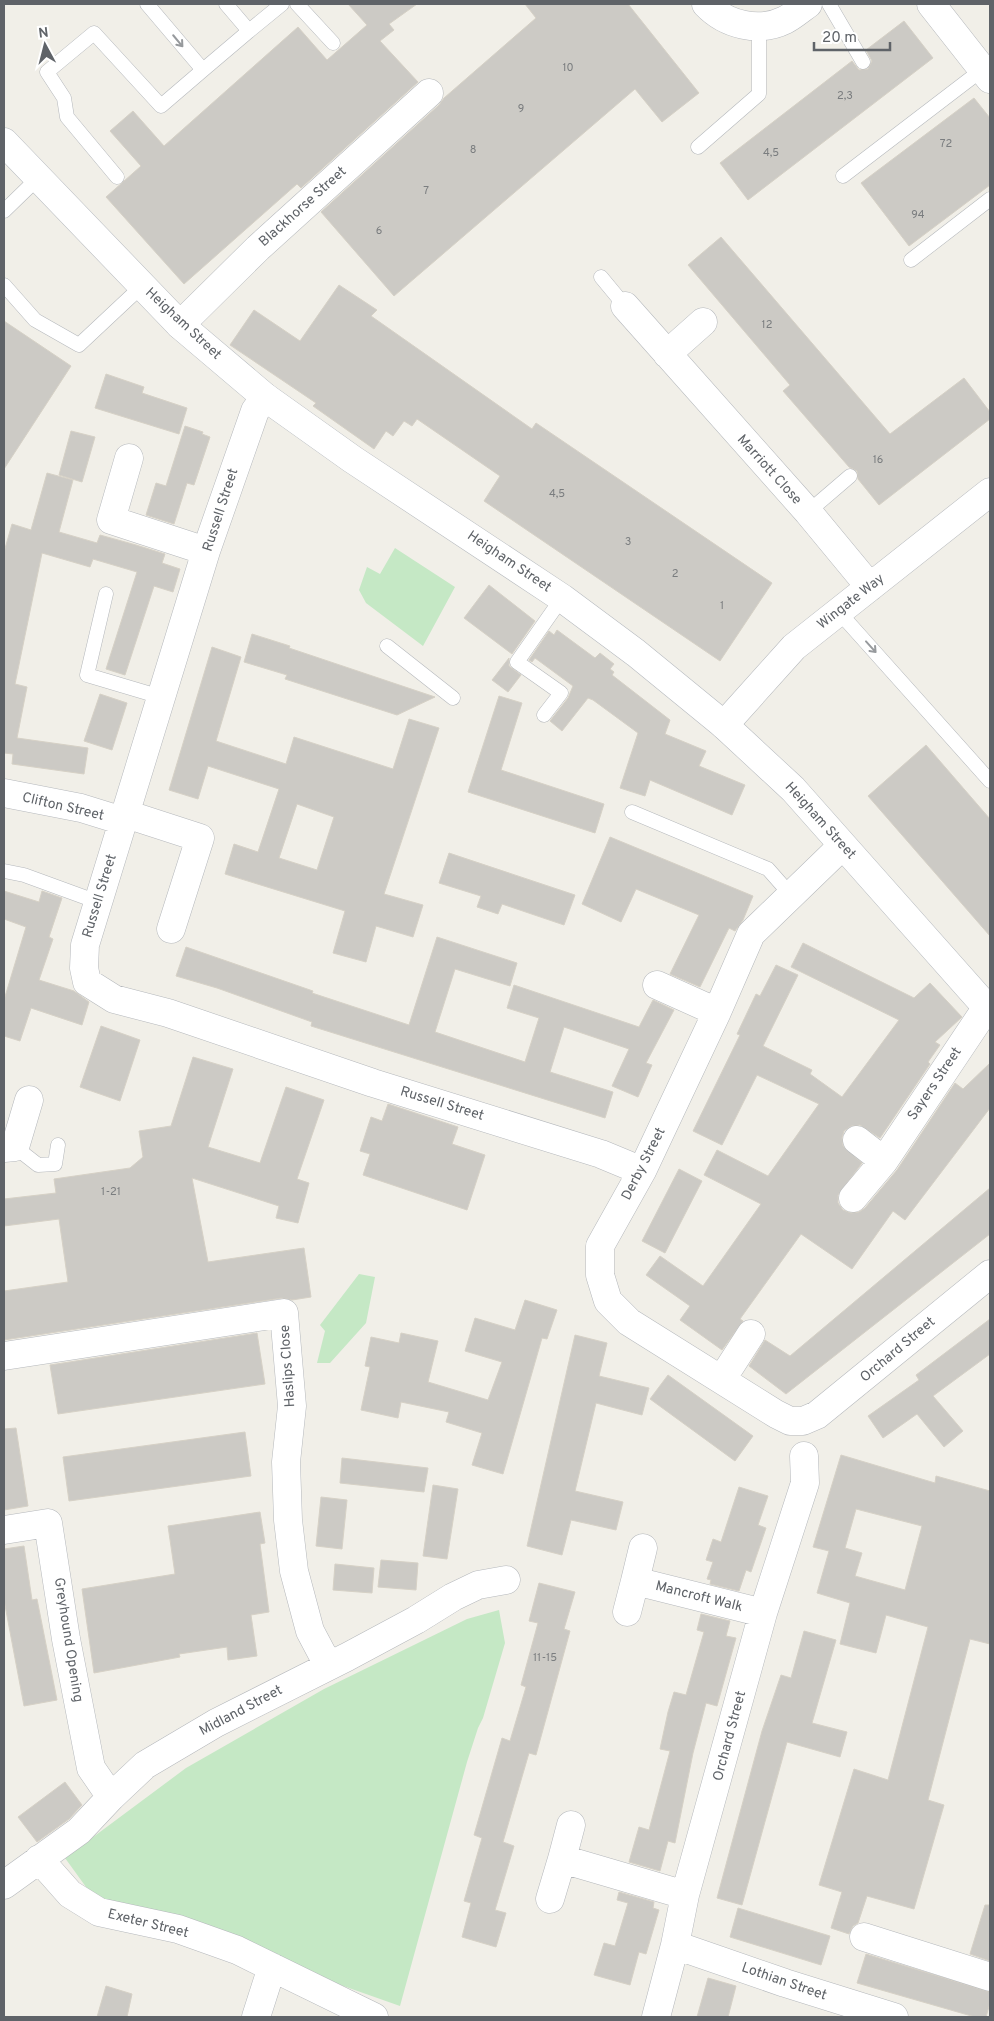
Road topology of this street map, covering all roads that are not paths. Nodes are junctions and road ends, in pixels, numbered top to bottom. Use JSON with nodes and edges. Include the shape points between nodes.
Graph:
{"nodes":[{"id":1,"x":147,"y":4,"type":"edge"},
{"id":2,"x":226,"y":4,"type":"edge"},
{"id":3,"x":282,"y":4,"type":"edge"},
{"id":4,"x":297,"y":4,"type":"edge"},
{"id":5,"x":706,"y":4,"type":"edge"},
{"id":6,"x":808,"y":4,"type":"edge"},
{"id":7,"x":829,"y":4,"type":"edge"},
{"id":8,"x":932,"y":4,"type":"edge"},
{"id":9,"x":759,"y":28,"type":"junction"},
{"id":10,"x":249,"y":31,"type":"junction"},
{"id":11,"x":333,"y":44,"type":"dead end"},
{"id":12,"x":863,"y":62,"type":"dead end"},
{"id":13,"x":203,"y":70,"type":"junction"},
{"id":14,"x":986,"y":74,"type":"edge"},
{"id":15,"x":430,"y":93,"type":"dead end"},
{"id":16,"x":4,"y":142,"type":"edge"},
{"id":17,"x":698,"y":147,"type":"dead end"},
{"id":18,"x":843,"y":176,"type":"dead end"},
{"id":19,"x":117,"y":177,"type":"dead end"},
{"id":20,"x":37,"y":179,"type":"junction"},
{"id":21,"x":990,"y":200,"type":"edge"},
{"id":22,"x":4,"y":211,"type":"edge"},
{"id":23,"x":911,"y":260,"type":"dead end"},
{"id":24,"x":600,"y":277,"type":"dead end"},
{"id":25,"x":4,"y":285,"type":"edge"},
{"id":26,"x":142,"y":286,"type":"junction"},
{"id":27,"x":625,"y":306,"type":"joint"},
{"id":28,"x":703,"y":322,"type":"dead end"},
{"id":29,"x":180,"y":325,"type":"junction"},
{"id":30,"x":667,"y":354,"type":"junction"},
{"id":31,"x":265,"y":397,"type":"junction"},
{"id":32,"x":129,"y":458,"type":"dead end"},
{"id":33,"x":850,"y":476,"type":"dead end"},
{"id":34,"x":990,"y":492,"type":"edge"},
{"id":35,"x":808,"y":512,"type":"junction"},
{"id":36,"x":206,"y":552,"type":"junction"},
{"id":37,"x":870,"y":587,"type":"junction"},
{"id":38,"x":106,"y":594,"type":"dead end"},
{"id":39,"x":562,"y":598,"type":"junction"},
{"id":40,"x":838,"y":611,"type":"junction"},
{"id":41,"x":387,"y":646,"type":"dead end"},
{"id":42,"x":161,"y":697,"type":"junction"},
{"id":43,"x":453,"y":698,"type":"dead end"},
{"id":44,"x":544,"y":715,"type":"dead end"},
{"id":45,"x":724,"y":725,"type":"junction"},
{"id":46,"x":990,"y":781,"type":"edge"},
{"id":47,"x":4,"y":793,"type":"edge"},
{"id":48,"x":632,"y":812,"type":"dead end"},
{"id":49,"x":125,"y":818,"type":"junction"},
{"id":50,"x":842,"y":846,"type":"junction"},
{"id":51,"x":4,"y":871,"type":"edge"},
{"id":52,"x":790,"y":894,"type":"junction"},
{"id":53,"x":98,"y":902,"type":"junction"},
{"id":54,"x":171,"y":929,"type":"dead end"},
{"id":55,"x":657,"y":985,"type":"dead end"},
{"id":56,"x":988,"y":1009,"type":"edge"},
{"id":57,"x":717,"y":1012,"type":"junction"},
{"id":58,"x":29,"y":1100,"type":"dead end"},
{"id":59,"x":857,"y":1140,"type":"dead end"},
{"id":60,"x":58,"y":1145,"type":"dead end"},
{"id":61,"x":9,"y":1148,"type":"edge"},
{"id":62,"x":884,"y":1161,"type":"junction"},
{"id":63,"x":642,"y":1171,"type":"junction"},
{"id":64,"x":853,"y":1198,"type":"dead end"},
{"id":65,"x":990,"y":1274,"type":"edge"},
{"id":66,"x":750,"y":1334,"type":"dead end"},
{"id":67,"x":4,"y":1356,"type":"edge"},
{"id":68,"x":722,"y":1379,"type":"junction"},
{"id":69,"x":803,"y":1420,"type":"joint"},
{"id":70,"x":804,"y":1456,"type":"dead end"},
{"id":71,"x":4,"y":1530,"type":"edge"},
{"id":72,"x":643,"y":1548,"type":"dead end"},
{"id":73,"x":506,"y":1580,"type":"dead end"},
{"id":74,"x":635,"y":1581,"type":"junction"},
{"id":75,"x":626,"y":1612,"type":"dead end"},
{"id":76,"x":763,"y":1613,"type":"junction"},
{"id":77,"x":328,"y":1665,"type":"junction"},
{"id":78,"x":111,"y":1797,"type":"junction"},
{"id":79,"x":571,"y":1825,"type":"dead end"},
{"id":80,"x":38,"y":1859,"type":"junction"},
{"id":81,"x":562,"y":1859,"type":"junction"},
{"id":82,"x":4,"y":1885,"type":"edge"},
{"id":83,"x":685,"y":1895,"type":"junction"},
{"id":84,"x":550,"y":1899,"type":"dead end"},
{"id":85,"x":864,"y":1937,"type":"dead end"},
{"id":86,"x":675,"y":1944,"type":"junction"},
{"id":87,"x":272,"y":1967,"type":"junction"},
{"id":88,"x":990,"y":1977,"type":"edge"},
{"id":89,"x":256,"y":2017,"type":"edge"},
{"id":90,"x":374,"y":2017,"type":"edge"},
{"id":91,"x":656,"y":2017,"type":"edge"},
{"id":92,"x":894,"y":2017,"type":"edge"}],
"edges":[{"from":1,"to":13,"type":"lane","one_way":true},
{"from":2,"to":10,"type":"lane"},
{"from":3,"to":10,"type":"lane"},
{"from":4,"to":11,"type":"lane"},
{"from":5,"to":9,"type":"street","via":[[732,22]]},
{"from":6,"to":9,"type":"street","via":[[786,20]]},
{"from":7,"to":12,"type":"lane"},
{"from":8,"to":14,"type":"street"},
{"from":9,"to":17,"type":"lane","via":[[759,94]]},
{"from":10,"to":13,"type":"lane"},
{"from":13,"to":19,"type":"lane","via":[[161,106],[94,33],[46,72],[64,98],[68,117]]},
{"from":14,"to":18,"type":"lane"},
{"from":15,"to":29,"type":"street","name":"Blackhorse Street","via":[[258,248]]},
{"from":16,"to":20,"type":"street","name":"Heigham Street"},
{"from":20,"to":22,"type":"lane"},
{"from":20,"to":26,"type":"street","name":"Heigham Street"},
{"from":21,"to":23,"type":"lane"},
{"from":24,"to":27,"type":"lane"},
{"from":25,"to":26,"type":"lane","via":[[35,320],[78,345]]},
{"from":26,"to":29,"type":"street","name":"Heigham Street"},
{"from":27,"to":30,"type":"street","name":"Marriott Close"},
{"from":28,"to":30,"type":"street"},
{"from":29,"to":31,"type":"street","name":"Heigham Street"},
{"from":30,"to":35,"type":"street","name":"Marriott Close"},
{"from":31,"to":36,"type":"street","name":"Russell Street","via":[[249,426]]},
{"from":31,"to":39,"type":"street","name":"Heigham Street","via":[[352,459]]},
{"from":32,"to":36,"type":"street","via":[[111,520]]},
{"from":33,"to":35,"type":"lane"},
{"from":34,"to":37,"type":"street","name":"Wingate Way"},
{"from":35,"to":37,"type":"street","name":"Marriott Close"},
{"from":36,"to":42,"type":"street","name":"Russell Street"},
{"from":37,"to":40,"type":"street","name":"Wingate Way"},
{"from":38,"to":42,"type":"lane","via":[[87,675]]},
{"from":39,"to":44,"type":"lane","via":[[517,662],[561,693]]},
{"from":39,"to":45,"type":"street","name":"Heigham Street","via":[[636,652]]},
{"from":40,"to":45,"type":"street","name":"Wingate Way","via":[[794,647]]},
{"from":40,"to":46,"type":"lane","one_way":true},
{"from":41,"to":43,"type":"lane"},
{"from":42,"to":49,"type":"street","name":"Russell Street"},
{"from":45,"to":50,"type":"street","name":"Heigham Street","via":[[793,789]]},
{"from":47,"to":49,"type":"street","name":"Clifton Street"},
{"from":48,"to":52,"type":"lane","via":[[768,869]]},
{"from":49,"to":53,"type":"street","name":"Russell Street"},
{"from":49,"to":54,"type":"street","name":"Clifton Street","via":[[200,838]]},
{"from":50,"to":52,"type":"street","name":"Derby Street"},
{"from":50,"to":56,"type":"street","name":"Heigham Street"},
{"from":51,"to":53,"type":"lane"},
{"from":52,"to":57,"type":"street","name":"Derby Street","via":[[751,934]]},
{"from":53,"to":63,"type":"street","name":"Russell Street","via":[[85,945],[84,968],[87,982],[114,999],[168,1013],[373,1083],[600,1154]]},
{"from":55,"to":57,"type":"street"},
{"from":56,"to":62,"type":"street","name":"Sayers Street"},
{"from":57,"to":63,"type":"street","name":"Derby Street"},
{"from":58,"to":61,"type":"street"},
{"from":59,"to":62,"type":"street"},
{"from":60,"to":61,"type":"lane","via":[[55,1164],[38,1165]]},
{"from":62,"to":64,"type":"street","name":"Sayers Street"},
{"from":63,"to":68,"type":"street","name":"Derby Street","via":[[600,1246],[600,1275],[608,1301],[630,1322]]},
{"from":65,"to":69,"type":"street","name":"Orchard Street","via":[[848,1391],[817,1415]]},
{"from":66,"to":68,"type":"street"},
{"from":67,"to":77,"type":"street","name":"Haslips Close","via":[[284,1313],[292,1406],[286,1462],[294,1571],[310,1631]]},
{"from":68,"to":69,"type":"street","name":"Derby Street","via":[[776,1414],[790,1421]]},
{"from":70,"to":76,"type":"street","name":"Orchard Street","via":[[805,1483]]},
{"from":71,"to":78,"type":"street","name":"Greyhound Opening","via":[[48,1523],[91,1768]]},
{"from":72,"to":74,"type":"street"},
{"from":73,"to":77,"type":"street","name":"Midland Street","via":[[478,1585]]},
{"from":74,"to":75,"type":"street"},
{"from":74,"to":76,"type":"street","name":"Mancroft Walk"},
{"from":76,"to":83,"type":"street","name":"Orchard Street"},
{"from":77,"to":78,"type":"street","name":"Midland Street","via":[[216,1723],[145,1765]]},
{"from":78,"to":80,"type":"street","name":"Midland Street","via":[[78,1831]]},
{"from":79,"to":81,"type":"street"},
{"from":80,"to":82,"type":"street","name":"Midland Street"},
{"from":80,"to":87,"type":"street","name":"Exeter Street","via":[[70,1894],[99,1912],[178,1929],[237,1950]]},
{"from":81,"to":83,"type":"street"},
{"from":81,"to":84,"type":"street"},
{"from":83,"to":86,"type":"street","name":"Orchard Street"},
{"from":85,"to":88,"type":"street"},
{"from":86,"to":91,"type":"street","name":"Orchard Street"},
{"from":86,"to":92,"type":"street","name":"Lothian Street","via":[[785,1984]]},
{"from":87,"to":89,"type":"street"},
{"from":87,"to":90,"type":"street","name":"Exeter Street"}]}
